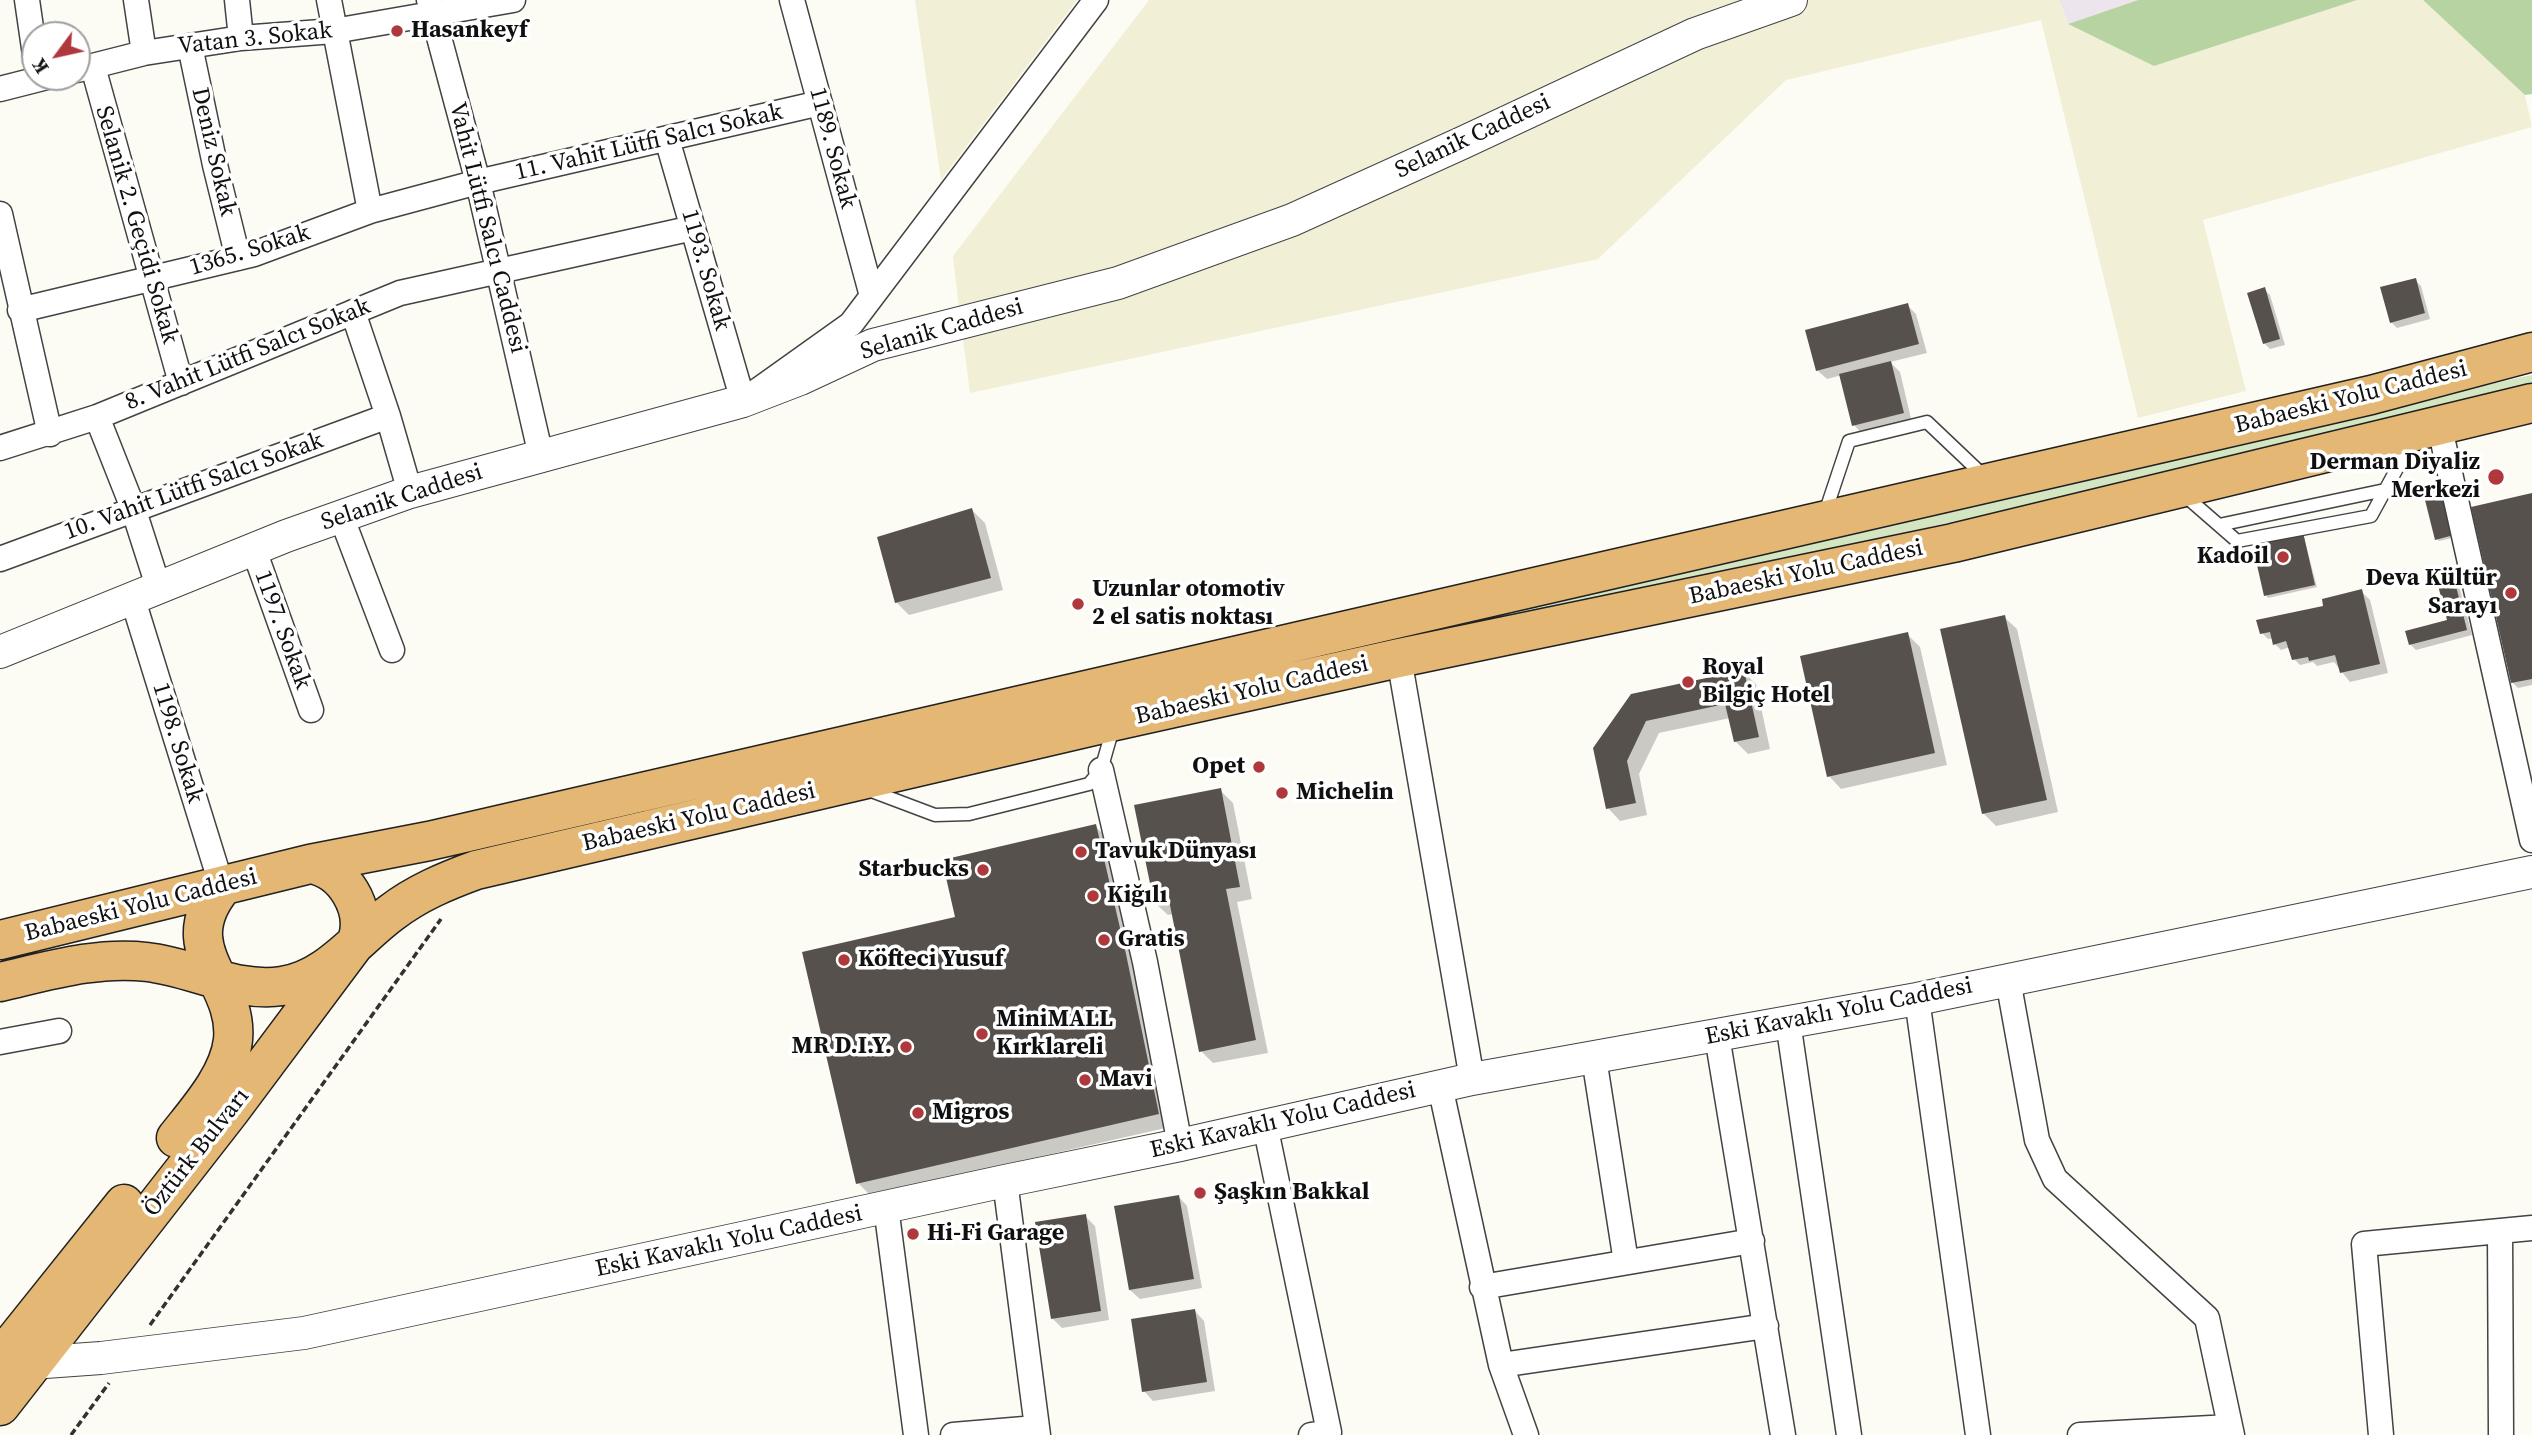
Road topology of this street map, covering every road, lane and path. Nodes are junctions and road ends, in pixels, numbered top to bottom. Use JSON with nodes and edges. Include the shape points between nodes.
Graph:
{"nodes":[{"id":1,"x":27,"y":0,"type":"edge"},
{"id":2,"x":136,"y":0,"type":"edge"},
{"id":3,"x":236,"y":0,"type":"edge"},
{"id":4,"x":329,"y":0,"type":"edge"},
{"id":5,"x":513,"y":0,"type":"edge"},
{"id":6,"x":792,"y":0,"type":"edge"},
{"id":7,"x":1096,"y":0,"type":"edge"},
{"id":8,"x":1791,"y":0,"type":"edge"},
{"id":9,"x":431,"y":7,"type":"edge"},
{"id":10,"x":31,"y":21,"type":"edge"},
{"id":11,"x":334,"y":31,"type":"junction"},
{"id":12,"x":241,"y":38,"type":"junction"},
{"id":13,"x":190,"y":46,"type":"junction"},
{"id":14,"x":144,"y":53,"type":"junction"},
{"id":15,"x":91,"y":66,"type":"edge"},
{"id":16,"x":21,"y":80,"type":"edge"},
{"id":17,"x":91,"y":87,"type":"edge"},
{"id":18,"x":0,"y":89,"type":"edge"},
{"id":19,"x":820,"y":103,"type":"junction"},
{"id":20,"x":667,"y":139,"type":"junction"},
{"id":21,"x":478,"y":182,"type":"junction"},
{"id":22,"x":370,"y":211,"type":"junction"},
{"id":23,"x":0,"y":214,"type":"edge"},
{"id":24,"x":693,"y":228,"type":"junction"},
{"id":25,"x":238,"y":258,"type":"junction"},
{"id":26,"x":499,"y":272,"type":"junction"},
{"id":27,"x":151,"y":280,"type":"junction"},
{"id":28,"x":872,"y":296,"type":"junction"},
{"id":29,"x":20,"y":310,"type":"junction"},
{"id":30,"x":354,"y":312,"type":"junction"},
{"id":31,"x":2532,"y":352,"type":"edge"},
{"id":32,"x":181,"y":383,"type":"junction"},
{"id":33,"x":743,"y":401,"type":"junction"},
{"id":34,"x":2532,"y":403,"type":"edge"},
{"id":35,"x":388,"y":415,"type":"junction"},
{"id":36,"x":97,"y":417,"type":"junction"},
{"id":37,"x":2429,"y":427,"type":"junction"},
{"id":38,"x":50,"y":434,"type":"junction"},
{"id":39,"x":0,"y":448,"type":"edge"},
{"id":40,"x":541,"y":456,"type":"junction"},
{"id":41,"x":1991,"y":482,"type":"junction"},
{"id":42,"x":2177,"y":489,"type":"junction"},
{"id":43,"x":2385,"y":490,"type":"junction"},
{"id":44,"x":410,"y":492,"type":"junction"},
{"id":45,"x":133,"y":508,"type":"junction"},
{"id":46,"x":341,"y":516,"type":"junction"},
{"id":47,"x":1823,"y":520,"type":"junction"},
{"id":48,"x":2219,"y":525,"type":"junction"},
{"id":49,"x":254,"y":550,"type":"junction"},
{"id":50,"x":0,"y":559,"type":"edge"},
{"id":51,"x":146,"y":595,"type":"junction"},
{"id":52,"x":392,"y":650,"type":"dead end"},
{"id":53,"x":0,"y":652,"type":"edge"},
{"id":54,"x":1399,"y":658,"type":"junction"},
{"id":55,"x":311,"y":710,"type":"dead end"},
{"id":56,"x":1115,"y":721,"type":"junction"},
{"id":57,"x":1101,"y":770,"type":"junction"},
{"id":58,"x":850,"y":783,"type":"junction"},
{"id":59,"x":2532,"y":840,"type":"edge"},
{"id":60,"x":310,"y":864,"type":"junction"},
{"id":61,"x":2532,"y":872,"type":"edge"},
{"id":62,"x":222,"y":887,"type":"junction"},
{"id":63,"x":442,"y":917,"type":"dead end"},
{"id":64,"x":0,"y":940,"type":"edge"},
{"id":65,"x":357,"y":941,"type":"junction"},
{"id":66,"x":216,"y":979,"type":"junction"},
{"id":67,"x":2008,"y":980,"type":"junction"},
{"id":68,"x":0,"y":982,"type":"edge"},
{"id":69,"x":1917,"y":999,"type":"junction"},
{"id":70,"x":1788,"y":1022,"type":"junction"},
{"id":71,"x":59,"y":1031,"type":"dead end"},
{"id":72,"x":1717,"y":1036,"type":"junction"},
{"id":73,"x":0,"y":1042,"type":"edge"},
{"id":74,"x":1594,"y":1058,"type":"junction"},
{"id":75,"x":1472,"y":1079,"type":"junction"},
{"id":76,"x":1440,"y":1086,"type":"junction"},
{"id":77,"x":1265,"y":1125,"type":"junction"},
{"id":78,"x":1181,"y":1145,"type":"junction"},
{"id":79,"x":1005,"y":1181,"type":"junction"},
{"id":80,"x":886,"y":1207,"type":"junction"},
{"id":81,"x":2532,"y":1228,"type":"edge"},
{"id":82,"x":2500,"y":1231,"type":"junction"},
{"id":83,"x":1752,"y":1241,"type":"junction"},
{"id":84,"x":1626,"y":1262,"type":"junction"},
{"id":85,"x":1482,"y":1287,"type":"junction"},
{"id":86,"x":1766,"y":1326,"type":"junction"},
{"id":87,"x":145,"y":1332,"type":"dead end"},
{"id":88,"x":11,"y":1362,"type":"edge"},
{"id":89,"x":1501,"y":1365,"type":"junction"},
{"id":90,"x":0,"y":1406,"type":"edge"},
{"id":91,"x":1037,"y":1431,"type":"edge"},
{"id":92,"x":2231,"y":1431,"type":"edge"},
{"id":93,"x":1329,"y":1434,"type":"edge"},
{"id":94,"x":916,"y":1435,"type":"edge"},
{"id":95,"x":953,"y":1435,"type":"edge"},
{"id":96,"x":1526,"y":1435,"type":"edge"},
{"id":97,"x":1783,"y":1435,"type":"edge"},
{"id":98,"x":1849,"y":1435,"type":"edge"},
{"id":99,"x":1978,"y":1435,"type":"edge"},
{"id":100,"x":2080,"y":1435,"type":"edge"},
{"id":101,"x":2381,"y":1435,"type":"edge"},
{"id":102,"x":2501,"y":1435,"type":"edge"}],
"edges":[{"from":1,"to":10,"type":"street"},
{"from":2,"to":14,"type":"street"},
{"from":3,"to":12,"type":"street"},
{"from":4,"to":11,"type":"street"},
{"from":5,"to":9,"type":"street","name":"Vatan 3. Sokak"},
{"from":6,"to":19,"type":"street","name":"1189. Sokak"},
{"from":7,"to":28,"type":"street"},
{"from":8,"to":33,"type":"street","name":"Selanik Caddesi","via":[[1695,34],[1292,220],[1118,283],[873,345]]},
{"from":9,"to":11,"type":"street","name":"Vatan 3. Sokak"},
{"from":9,"to":21,"type":"street","name":"Vahit Lütfi Salcı Caddesi"},
{"from":11,"to":12,"type":"street","name":"Vatan 3. Sokak"},
{"from":11,"to":22,"type":"street"},
{"from":12,"to":13,"type":"street","name":"Vatan 3. Sokak"},
{"from":13,"to":14,"type":"street","name":"Vatan 3. Sokak"},
{"from":13,"to":25,"type":"street","name":"Deniz Sokak"},
{"from":14,"to":15,"type":"street","name":"Vatan 3. Sokak"},
{"from":16,"to":18,"type":"street"},
{"from":17,"to":27,"type":"street","name":"Selanik 2. Geçidi Sokak"},
{"from":19,"to":20,"type":"street","name":"11. Vahit Lütfi Salcı Sokak"},
{"from":19,"to":28,"type":"street","name":"1189. Sokak"},
{"from":20,"to":21,"type":"street","name":"11. Vahit Lütfi Salcı Sokak"},
{"from":20,"to":24,"type":"street","name":"1193. Sokak"},
{"from":21,"to":22,"type":"street","name":"1365. Sokak"},
{"from":21,"to":26,"type":"street","name":"Vahit Lütfi Salcı Caddesi"},
{"from":22,"to":25,"type":"street","name":"1365. Sokak"},
{"from":23,"to":29,"type":"street"},
{"from":24,"to":26,"type":"street","name":"8. Vahit Lütfi Salcı Sokak"},
{"from":24,"to":33,"type":"street","name":"1193. Sokak"},
{"from":25,"to":27,"type":"street","name":"1365. Sokak"},
{"from":26,"to":30,"type":"street","name":"8. Vahit Lütfi Salcı Sokak","via":[[400,293]]},
{"from":26,"to":40,"type":"street","name":"Vahit Lütfi Salcı Caddesi"},
{"from":27,"to":29,"type":"street","name":"1365. Sokak"},
{"from":27,"to":32,"type":"street","name":"Selanik 2. Geçidi Sokak"},
{"from":28,"to":33,"type":"street","via":[[851,324]]},
{"from":29,"to":38,"type":"street"},
{"from":30,"to":32,"type":"street","name":"8. Vahit Lütfi Salcı Sokak"},
{"from":30,"to":35,"type":"street"},
{"from":31,"to":41,"type":"highway","name":"Babaeski Yolu Caddesi","via":[[2371,395]]},
{"from":32,"to":36,"type":"street","name":"8. Vahit Lütfi Salcı Sokak"},
{"from":33,"to":40,"type":"street","name":"Selanik Caddesi"},
{"from":34,"to":37,"type":"highway","name":"Babaeski Yolu Caddesi"},
{"from":35,"to":44,"type":"street"},
{"from":35,"to":45,"type":"street","name":"10. Vahit Lütfi Salcı Sokak"},
{"from":36,"to":38,"type":"street","name":"8. Vahit Lütfi Salcı Sokak"},
{"from":36,"to":45,"type":"street","name":"1198. Sokak"},
{"from":37,"to":42,"type":"highway","name":"Babaeski Yolu Caddesi"},
{"from":37,"to":43,"type":"lane"},
{"from":37,"to":59,"type":"street"},
{"from":38,"to":39,"type":"street","name":"8. Vahit Lütfi Salcı Sokak"},
{"from":40,"to":44,"type":"street","name":"Selanik Caddesi"},
{"from":41,"to":47,"type":"highway","name":"Babaeski Yolu Caddesi"},
{"from":41,"to":47,"type":"lane","via":[[1927,422],[1849,441]]},
{"from":42,"to":48,"type":"lane"},
{"from":42,"to":54,"type":"highway","name":"Babaeski Yolu Caddesi","via":[[1953,542]]},
{"from":43,"to":48,"type":"lane"},
{"from":43,"to":48,"type":"lane","via":[[2371,516],[2237,541]]},
{"from":44,"to":46,"type":"street","name":"Selanik Caddesi"},
{"from":45,"to":50,"type":"street","name":"10. Vahit Lütfi Salcı Sokak"},
{"from":45,"to":51,"type":"street","name":"1198. Sokak"},
{"from":46,"to":49,"type":"street","name":"Selanik Caddesi"},
{"from":46,"to":52,"type":"street"},
{"from":47,"to":60,"type":"highway","name":"Babaeski Yolu Caddesi","via":[[429,841]]},
{"from":49,"to":51,"type":"street","name":"Selanik Caddesi"},
{"from":49,"to":55,"type":"street","name":"1197. Sokak"},
{"from":51,"to":53,"type":"street","name":"Selanik Caddesi"},
{"from":51,"to":62,"type":"street","name":"1198. Sokak"},
{"from":54,"to":56,"type":"highway","name":"Babaeski Yolu Caddesi"},
{"from":54,"to":75,"type":"street"},
{"from":56,"to":57,"type":"lane"},
{"from":56,"to":58,"type":"highway","name":"Babaeski Yolu Caddesi"},
{"from":57,"to":58,"type":"lane","via":[[1089,784],[969,814],[935,815]]},
{"from":57,"to":78,"type":"street"},
{"from":58,"to":65,"type":"highway","name":"Babaeski Yolu Caddesi","via":[[476,870],[416,895]]},
{"from":60,"to":62,"type":"highway","name":"Babaeski Yolu Caddesi"},
{"from":60,"to":65,"type":"highway","via":[[331,871],[348,890],[360,916]]},
{"from":61,"to":67,"type":"street","name":"Eski Kavaklı Yolu Caddesi"},
{"from":62,"to":64,"type":"highway","name":"Babaeski Yolu Caddesi"},
{"from":62,"to":66,"type":"highway","via":[[207,908],[203,935]]},
{"from":63,"to":87,"type":"path"},
{"from":65,"to":66,"type":"highway","name":"Babaeski Yolu Caddesi","via":[[321,972],[283,986]]},
{"from":65,"to":88,"type":"highway","name":"Öztürk Bulvarı","via":[[230,1111]]},
{"from":66,"to":68,"type":"highway","name":"Babaeski Yolu Caddesi","via":[[124,960]]},
{"from":66,"to":88,"type":"highway","name":"Öztürk Bulvarı","via":[[233,1037],[223,1070]]},
{"from":67,"to":69,"type":"street","name":"Eski Kavaklı Yolu Caddesi"},
{"from":67,"to":92,"type":"street","via":[[2037,1140],[2055,1179],[2207,1318]]},
{"from":69,"to":70,"type":"street","name":"Eski Kavaklı Yolu Caddesi"},
{"from":69,"to":99,"type":"street"},
{"from":70,"to":72,"type":"street","name":"Eski Kavaklı Yolu Caddesi"},
{"from":70,"to":98,"type":"street"},
{"from":71,"to":73,"type":"street"},
{"from":72,"to":74,"type":"street","name":"Eski Kavaklı Yolu Caddesi"},
{"from":72,"to":83,"type":"street"},
{"from":74,"to":75,"type":"street","name":"Eski Kavaklı Yolu Caddesi"},
{"from":74,"to":84,"type":"street"},
{"from":75,"to":76,"type":"street","name":"Eski Kavaklı Yolu Caddesi"},
{"from":76,"to":77,"type":"street","name":"Eski Kavaklı Yolu Caddesi"},
{"from":76,"to":85,"type":"street"},
{"from":77,"to":78,"type":"street","name":"Eski Kavaklı Yolu Caddesi"},
{"from":77,"to":93,"type":"street"},
{"from":78,"to":79,"type":"street","name":"Eski Kavaklı Yolu Caddesi"},
{"from":79,"to":80,"type":"street","name":"Eski Kavaklı Yolu Caddesi"},
{"from":79,"to":91,"type":"street"},
{"from":80,"to":88,"type":"street","name":"Eski Kavaklı Yolu Caddesi","via":[[304,1333],[101,1358]]},
{"from":80,"to":94,"type":"street"},
{"from":81,"to":82,"type":"street"},
{"from":82,"to":101,"type":"street","via":[[2364,1244]]},
{"from":82,"to":102,"type":"street"},
{"from":83,"to":84,"type":"street"},
{"from":83,"to":86,"type":"street"},
{"from":84,"to":85,"type":"street"},
{"from":85,"to":89,"type":"street"},
{"from":86,"to":89,"type":"street"},
{"from":86,"to":97,"type":"street"},
{"from":88,"to":90,"type":"highway","name":"Öztürk Bulvarı"},
{"from":89,"to":96,"type":"street"},
{"from":91,"to":95,"type":"street"},
{"from":92,"to":100,"type":"street"}]}
